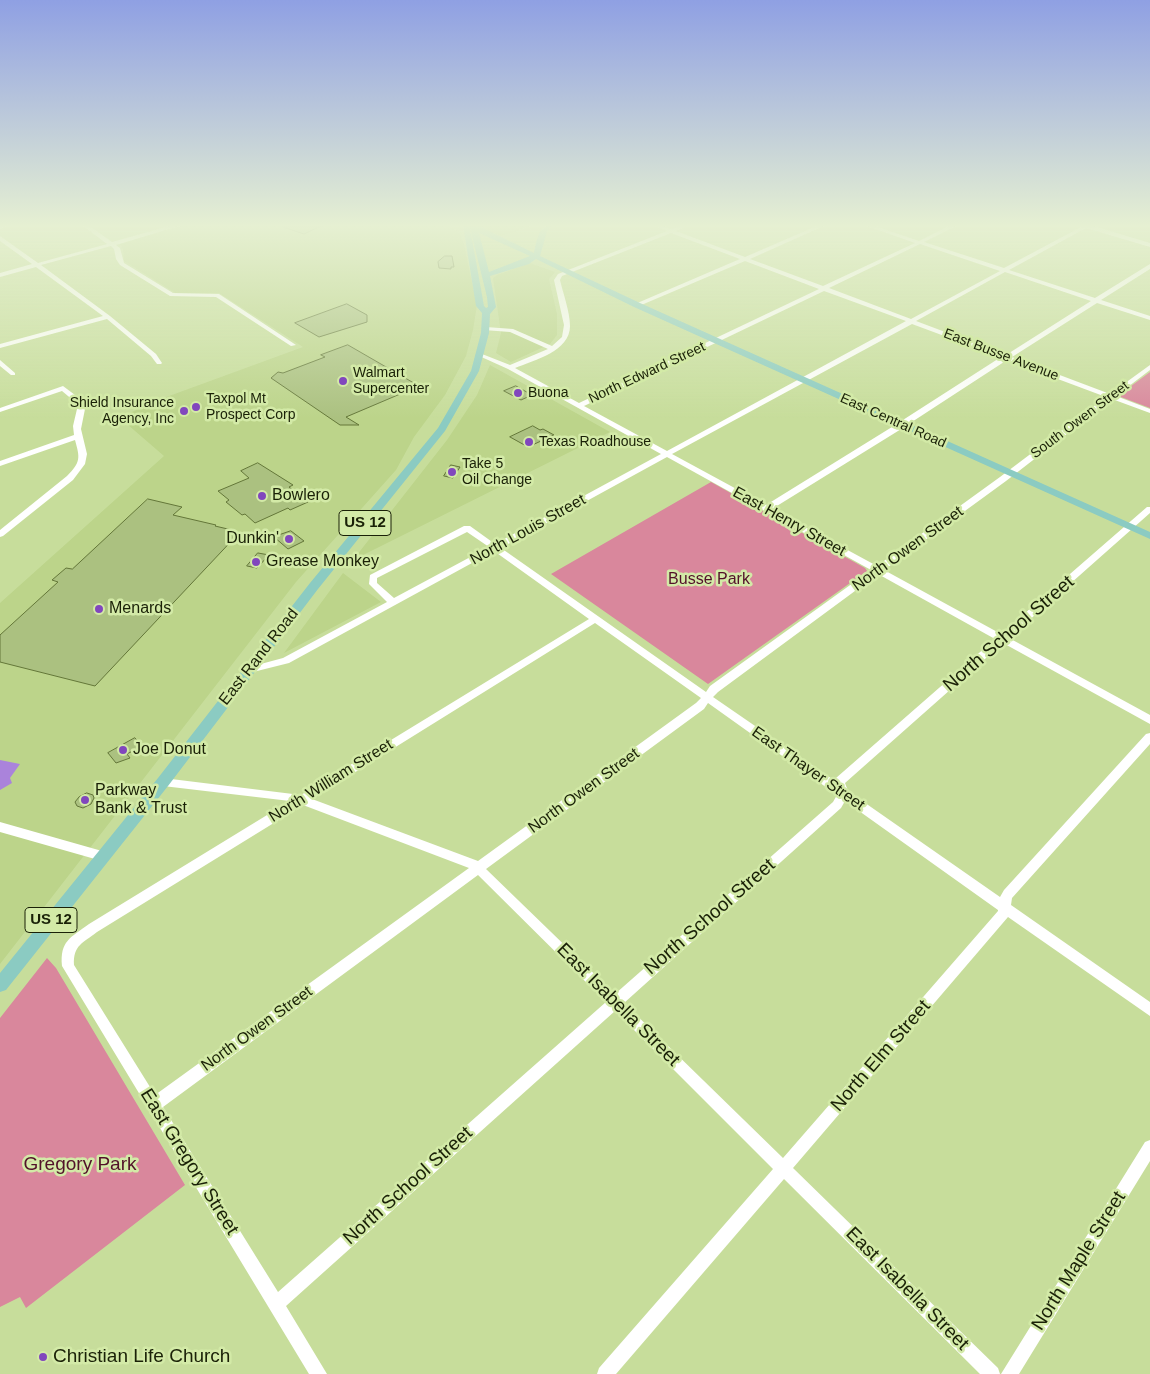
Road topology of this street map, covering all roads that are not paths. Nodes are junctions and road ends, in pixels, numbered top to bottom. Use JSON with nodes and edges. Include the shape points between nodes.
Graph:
{"nodes":[{"id":1,"x":69,"y":289,"type":"edge"},
{"id":2,"x":163,"y":289,"type":"edge"},
{"id":3,"x":478,"y":289,"type":"edge"},
{"id":4,"x":489,"y":289,"type":"edge"},
{"id":5,"x":559,"y":289,"type":"edge"},
{"id":6,"x":598,"y":289,"type":"edge"},
{"id":7,"x":676,"y":289,"type":"edge"},
{"id":8,"x":824,"y":289,"type":"joint"},
{"id":9,"x":973,"y":289,"type":"edge"},
{"id":10,"x":1062,"y":289,"type":"edge"},
{"id":11,"x":1113,"y":289,"type":"edge"},
{"id":12,"x":1096,"y":300,"type":"junction"},
{"id":13,"x":637,"y":306,"type":"junction"},
{"id":14,"x":486,"y":313,"type":"junction"},
{"id":15,"x":108,"y":317,"type":"junction"},
{"id":16,"x":1150,"y":318,"type":"edge"},
{"id":17,"x":912,"y":322,"type":"junction"},
{"id":18,"x":486,"y":329,"type":"junction"},
{"id":19,"x":716,"y":341,"type":"junction"},
{"id":20,"x":293,"y":345,"type":"dead end"},
{"id":21,"x":0,"y":346,"type":"edge"},
{"id":22,"x":554,"y":349,"type":"junction"},
{"id":23,"x":480,"y":356,"type":"junction"},
{"id":24,"x":1006,"y":357,"type":"junction"},
{"id":25,"x":0,"y":362,"type":"edge"},
{"id":26,"x":158,"y":363,"type":"dead end"},
{"id":27,"x":1150,"y":367,"type":"edge"},
{"id":28,"x":510,"y":368,"type":"junction"},
{"id":29,"x":14,"y":374,"type":"dead end"},
{"id":30,"x":804,"y":381,"type":"junction"},
{"id":31,"x":1111,"y":396,"type":"junction"},
{"id":32,"x":578,"y":406,"type":"junction"},
{"id":33,"x":0,"y":410,"type":"edge"},
{"id":34,"x":1150,"y":411,"type":"edge"},
{"id":35,"x":901,"y":424,"type":"junction"},
{"id":36,"x":79,"y":436,"type":"junction"},
{"id":37,"x":666,"y":454,"type":"junction"},
{"id":38,"x":0,"y":464,"type":"edge"},
{"id":39,"x":1010,"y":473,"type":"junction"},
{"id":40,"x":766,"y":509,"type":"junction"},
{"id":41,"x":1150,"y":509,"type":"edge"},
{"id":42,"x":1130,"y":527,"type":"junction"},
{"id":43,"x":0,"y":534,"type":"edge"},
{"id":44,"x":1150,"y":536,"type":"edge"},
{"id":45,"x":495,"y":548,"type":"junction"},
{"id":46,"x":878,"y":570,"type":"junction"},
{"id":47,"x":394,"y":603,"type":"junction"},
{"id":48,"x":594,"y":618,"type":"junction"},
{"id":49,"x":1002,"y":639,"type":"junction"},
{"id":50,"x":249,"y":670,"type":"junction"},
{"id":51,"x":708,"y":698,"type":"junction"},
{"id":52,"x":1150,"y":720,"type":"edge"},
{"id":53,"x":1150,"y":737,"type":"edge"},
{"id":54,"x":163,"y":782,"type":"junction"},
{"id":55,"x":844,"y":794,"type":"junction"},
{"id":56,"x":302,"y":799,"type":"junction"},
{"id":57,"x":0,"y":827,"type":"edge"},
{"id":58,"x":102,"y":856,"type":"junction"},
{"id":59,"x":479,"y":868,"type":"junction"},
{"id":60,"x":1006,"y":909,"type":"junction"},
{"id":61,"x":70,"y":948,"type":"joint"},
{"id":62,"x":0,"y":985,"type":"edge"},
{"id":63,"x":614,"y":1002,"type":"junction"},
{"id":64,"x":1150,"y":1010,"type":"edge"},
{"id":65,"x":154,"y":1104,"type":"junction"},
{"id":66,"x":1150,"y":1147,"type":"edge"},
{"id":67,"x":784,"y":1168,"type":"junction"},
{"id":68,"x":276,"y":1304,"type":"junction"},
{"id":69,"x":319,"y":1374,"type":"edge"},
{"id":70,"x":605,"y":1374,"type":"edge"},
{"id":71,"x":992,"y":1374,"type":"edge"},
{"id":72,"x":1009,"y":1374,"type":"edge"}],
"edges":[{"from":1,"to":15,"type":"street"},
{"from":2,"to":20,"type":"street","via":[[172,295],[217,295]]},
{"from":3,"to":14,"type":"main road","name":"East Rand Road","number":"US 12","via":[[480,306]]},
{"from":4,"to":14,"type":"main road","name":"East Rand Road","number":"US 12","via":[[492,307]]},
{"from":5,"to":22,"type":"street","via":[[567,328],[564,340]]},
{"from":6,"to":13,"type":"main road","name":"East Central Road"},
{"from":7,"to":13,"type":"street"},
{"from":8,"to":17,"type":"street","name":"East Busse Avenue"},
{"from":8,"to":19,"type":"street","name":"North Edward Street"},
{"from":9,"to":17,"type":"street","name":"North Louis Street"},
{"from":10,"to":12,"type":"street"},
{"from":11,"to":12,"type":"street"},
{"from":12,"to":16,"type":"street"},
{"from":12,"to":24,"type":"street"},
{"from":13,"to":19,"type":"main road","name":"East Central Road"},
{"from":14,"to":18,"type":"main road","name":"East Rand Road","number":"US 12"},
{"from":15,"to":21,"type":"street"},
{"from":15,"to":26,"type":"street","via":[[154,355]]},
{"from":17,"to":24,"type":"street","name":"East Busse Avenue"},
{"from":17,"to":30,"type":"street","name":"North Louis Street"},
{"from":18,"to":22,"type":"street","via":[[511,330]]},
{"from":18,"to":23,"type":"main road","name":"East Rand Road","number":"US 12"},
{"from":19,"to":30,"type":"main road","name":"East Central Road"},
{"from":19,"to":32,"type":"street","name":"North Edward Street"},
{"from":22,"to":28,"type":"street"},
{"from":23,"to":28,"type":"street","name":"East Henry Street"},
{"from":23,"to":50,"type":"main road","name":"East Rand Road","number":"US 12","via":[[442,429]]},
{"from":24,"to":31,"type":"street","name":"East Busse Avenue"},
{"from":24,"to":35,"type":"street"},
{"from":25,"to":29,"type":"street"},
{"from":27,"to":31,"type":"street","name":"South Owen Street"},
{"from":28,"to":32,"type":"street","name":"East Henry Street"},
{"from":30,"to":35,"type":"main road","name":"East Central Road"},
{"from":30,"to":37,"type":"street","name":"North Louis Street"},
{"from":31,"to":34,"type":"street","name":"East Busse Avenue"},
{"from":31,"to":39,"type":"street","name":"South Owen Street"},
{"from":32,"to":37,"type":"street","name":"East Henry Street"},
{"from":33,"to":36,"type":"street","via":[[63,388],[75,398],[80,409]]},
{"from":35,"to":39,"type":"main road","name":"East Central Road"},
{"from":35,"to":40,"type":"street"},
{"from":36,"to":38,"type":"street"},
{"from":36,"to":43,"type":"street","via":[[85,457],[80,468]]},
{"from":37,"to":40,"type":"street","name":"East Henry Street"},
{"from":37,"to":45,"type":"street","name":"North Louis Street"},
{"from":39,"to":42,"type":"main road","name":"East Central Road"},
{"from":39,"to":46,"type":"street","name":"North Owen Street"},
{"from":40,"to":46,"type":"street","name":"East Henry Street"},
{"from":41,"to":42,"type":"street","name":"North School Street"},
{"from":42,"to":44,"type":"main road","name":"East Central Road"},
{"from":42,"to":49,"type":"street","name":"North School Street"},
{"from":45,"to":47,"type":"street","name":"North Louis Street"},
{"from":45,"to":47,"type":"street","name":"East Thayer Street","via":[[467,528],[373,577],[373,584]]},
{"from":45,"to":48,"type":"street","name":"East Thayer Street"},
{"from":46,"to":49,"type":"street","name":"East Henry Street"},
{"from":46,"to":51,"type":"street","name":"North Owen Street","via":[[714,689]]},
{"from":47,"to":50,"type":"street","name":"North Louis Street","via":[[286,661]]},
{"from":48,"to":51,"type":"street","name":"East Thayer Street"},
{"from":48,"to":56,"type":"street","name":"North William Street"},
{"from":49,"to":52,"type":"street","name":"East Henry Street"},
{"from":49,"to":55,"type":"street","name":"North School Street","via":[[840,781]]},
{"from":50,"to":54,"type":"main road","name":"East Rand Road","number":"US 12"},
{"from":51,"to":55,"type":"street","name":"East Thayer Street"},
{"from":51,"to":59,"type":"street","name":"North Owen Street"},
{"from":53,"to":60,"type":"street","name":"North Elm Street","via":[[1008,894]]},
{"from":54,"to":56,"type":"street","name":"East Isabella Street"},
{"from":54,"to":58,"type":"main road","name":"East Rand Road","number":"US 12"},
{"from":55,"to":60,"type":"street","name":"East Thayer Street"},
{"from":55,"to":63,"type":"street","name":"North School Street","via":[[837,806]]},
{"from":56,"to":59,"type":"street","name":"East Isabella Street"},
{"from":56,"to":61,"type":"street","name":"North William Street","via":[[94,928]]},
{"from":57,"to":58,"type":"street"},
{"from":58,"to":62,"type":"main road","name":"East Rand Road","number":"US 12"},
{"from":59,"to":63,"type":"street","name":"East Isabella Street"},
{"from":59,"to":65,"type":"street","name":"North Owen Street"},
{"from":60,"to":64,"type":"street","name":"East Thayer Street"},
{"from":60,"to":67,"type":"street","name":"North Elm Street"},
{"from":61,"to":65,"type":"street","name":"East Gregory Street","via":[[66,957],[68,966]]},
{"from":63,"to":67,"type":"street","name":"East Isabella Street"},
{"from":63,"to":68,"type":"street","name":"North School Street"},
{"from":65,"to":68,"type":"street","name":"East Gregory Street"},
{"from":66,"to":72,"type":"street","name":"North Maple Street"},
{"from":67,"to":70,"type":"street","name":"North Elm Street"},
{"from":67,"to":71,"type":"street","name":"East Isabella Street"},
{"from":68,"to":69,"type":"street","name":"East Gregory Street"}]}
